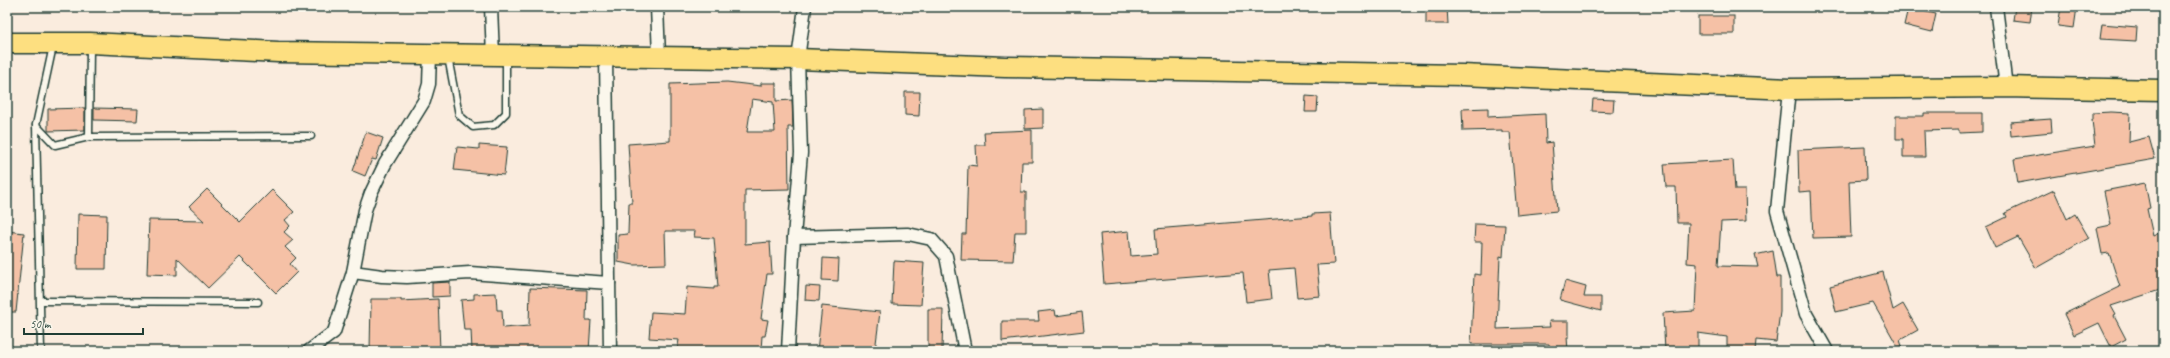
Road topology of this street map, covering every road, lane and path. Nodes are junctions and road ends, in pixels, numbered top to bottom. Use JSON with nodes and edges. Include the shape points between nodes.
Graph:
{"nodes":[{"id":1,"x":491,"y":7,"type":"edge"},
{"id":2,"x":657,"y":7,"type":"edge"},
{"id":3,"x":806,"y":7,"type":"edge"},
{"id":4,"x":1996,"y":7,"type":"edge"},
{"id":5,"x":54,"y":42,"type":"junction"},
{"id":6,"x":7,"y":43,"type":"edge"},
{"id":7,"x":90,"y":43,"type":"junction"},
{"id":8,"x":439,"y":55,"type":"junction"},
{"id":9,"x":500,"y":56,"type":"junction"},
{"id":10,"x":659,"y":56,"type":"junction"},
{"id":11,"x":606,"y":57,"type":"junction"},
{"id":12,"x":798,"y":59,"type":"junction"},
{"id":13,"x":2006,"y":87,"type":"junction"},
{"id":14,"x":1789,"y":89,"type":"junction"},
{"id":15,"x":2163,"y":90,"type":"edge"},
{"id":16,"x":2163,"y":94,"type":"edge"},
{"id":17,"x":36,"y":125,"type":"junction"},
{"id":18,"x":311,"y":136,"type":"dead end"},
{"id":19,"x":89,"y":137,"type":"junction"},
{"id":20,"x":794,"y":237,"type":"junction"},
{"id":21,"x":353,"y":272,"type":"junction"},
{"id":22,"x":609,"y":283,"type":"junction"},
{"id":23,"x":41,"y":300,"type":"junction"},
{"id":24,"x":258,"y":302,"type":"dead end"},
{"id":25,"x":41,"y":351,"type":"edge"},
{"id":26,"x":309,"y":351,"type":"edge"},
{"id":27,"x":610,"y":351,"type":"edge"},
{"id":28,"x":788,"y":351,"type":"edge"},
{"id":29,"x":965,"y":351,"type":"edge"},
{"id":30,"x":1827,"y":351,"type":"edge"}],
"edges":[{"from":1,"to":9,"type":"street"},
{"from":2,"to":10,"type":"street"},
{"from":3,"to":12,"type":"street"},
{"from":4,"to":13,"type":"street"},
{"from":5,"to":6,"type":"main road"},
{"from":5,"to":7,"type":"main road"},
{"from":5,"to":17,"type":"lane"},
{"from":7,"to":8,"type":"main road","via":[[278,52]]},
{"from":7,"to":19,"type":"lane"},
{"from":8,"to":9,"type":"main road"},
{"from":8,"to":9,"type":"lane","via":[[458,114],[473,127],[494,125],[506,113]]},
{"from":8,"to":21,"type":"street","via":[[424,101],[371,192]]},
{"from":9,"to":11,"type":"main road"},
{"from":10,"to":11,"type":"main road"},
{"from":10,"to":12,"type":"main road"},
{"from":11,"to":22,"type":"street"},
{"from":12,"to":14,"type":"main road","via":[[1014,67],[1470,75]]},
{"from":12,"to":20,"type":"street","via":[[801,153]]},
{"from":13,"to":14,"type":"main road"},
{"from":13,"to":15,"type":"main road"},
{"from":14,"to":30,"type":"street","via":[[1777,211],[1806,314]]},
{"from":15,"to":16,"type":"street"},
{"from":17,"to":19,"type":"lane","via":[[55,145]]},
{"from":17,"to":23,"type":"lane"},
{"from":18,"to":19,"type":"lane"},
{"from":20,"to":28,"type":"street"},
{"from":20,"to":29,"type":"street","via":[[908,234],[931,240],[946,256]]},
{"from":21,"to":22,"type":"street","via":[[407,277],[470,272]]},
{"from":21,"to":26,"type":"street","via":[[334,332]]},
{"from":22,"to":27,"type":"street"},
{"from":23,"to":24,"type":"lane"},
{"from":23,"to":25,"type":"lane"}]}
